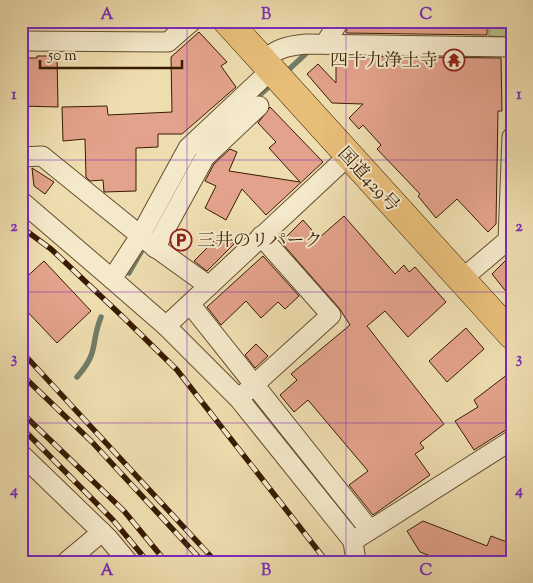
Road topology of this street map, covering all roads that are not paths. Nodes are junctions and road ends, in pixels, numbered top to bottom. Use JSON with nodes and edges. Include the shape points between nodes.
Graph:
{"nodes":[{"id":1,"x":192,"y":21,"type":"edge"},
{"id":2,"x":227,"y":21,"type":"edge"},
{"id":3,"x":339,"y":21,"type":"edge"},
{"id":4,"x":21,"y":41,"type":"edge"},
{"id":5,"x":317,"y":44,"type":"junction"},
{"id":6,"x":512,"y":47,"type":"edge"},
{"id":7,"x":273,"y":72,"type":"junction"},
{"id":8,"x":259,"y":106,"type":"dead end"},
{"id":9,"x":512,"y":137,"type":"edge"},
{"id":10,"x":348,"y":156,"type":"junction"},
{"id":11,"x":21,"y":157,"type":"edge"},
{"id":12,"x":21,"y":201,"type":"edge"},
{"id":13,"x":261,"y":236,"type":"junction"},
{"id":14,"x":510,"y":241,"type":"edge"},
{"id":15,"x":148,"y":242,"type":"junction"},
{"id":16,"x":112,"y":279,"type":"junction"},
{"id":17,"x":462,"y":279,"type":"junction"},
{"id":18,"x":209,"y":286,"type":"junction"},
{"id":19,"x":190,"y":304,"type":"junction"},
{"id":20,"x":166,"y":326,"type":"junction"},
{"id":21,"x":512,"y":335,"type":"edge"},
{"id":22,"x":255,"y":385,"type":"junction"},
{"id":23,"x":239,"y":399,"type":"junction"},
{"id":24,"x":512,"y":440,"type":"edge"},
{"id":25,"x":25,"y":462,"type":"edge"},
{"id":26,"x":370,"y":530,"type":"junction"},
{"id":27,"x":102,"y":532,"type":"junction"},
{"id":28,"x":353,"y":541,"type":"junction"},
{"id":29,"x":66,"y":562,"type":"edge"},
{"id":30,"x":128,"y":562,"type":"edge"},
{"id":31,"x":356,"y":562,"type":"edge"}],
"edges":[{"from":1,"to":4,"type":"street","via":[[168,42]]},
{"from":2,"to":7,"type":"highway","name":"国道429号"},
{"from":3,"to":5,"type":"street"},
{"from":5,"to":6,"type":"street"},
{"from":5,"to":7,"type":"street","via":[[274,50]]},
{"from":7,"to":10,"type":"highway","name":"国道429号"},
{"from":7,"to":15,"type":"street","via":[[188,148]]},
{"from":8,"to":15,"type":"street","via":[[205,157]]},
{"from":9,"to":14,"type":"street"},
{"from":10,"to":13,"type":"street"},
{"from":10,"to":17,"type":"highway","name":"国道429号"},
{"from":11,"to":15,"type":"street","via":[[42,156]]},
{"from":12,"to":16,"type":"street"},
{"from":13,"to":18,"type":"street"},
{"from":13,"to":22,"type":"street","via":[[331,315]]},
{"from":14,"to":17,"type":"street"},
{"from":15,"to":16,"type":"street"},
{"from":15,"to":18,"type":"street"},
{"from":16,"to":20,"type":"street"},
{"from":17,"to":21,"type":"highway","name":"国道429号"},
{"from":18,"to":19,"type":"street"},
{"from":19,"to":20,"type":"street"},
{"from":19,"to":22,"type":"street"},
{"from":20,"to":23,"type":"street"},
{"from":22,"to":23,"type":"street"},
{"from":22,"to":26,"type":"street"},
{"from":23,"to":28,"type":"street"},
{"from":24,"to":26,"type":"street"},
{"from":25,"to":27,"type":"street"},
{"from":26,"to":28,"type":"street"},
{"from":27,"to":29,"type":"street"},
{"from":27,"to":30,"type":"street"},
{"from":28,"to":31,"type":"street"}]}
